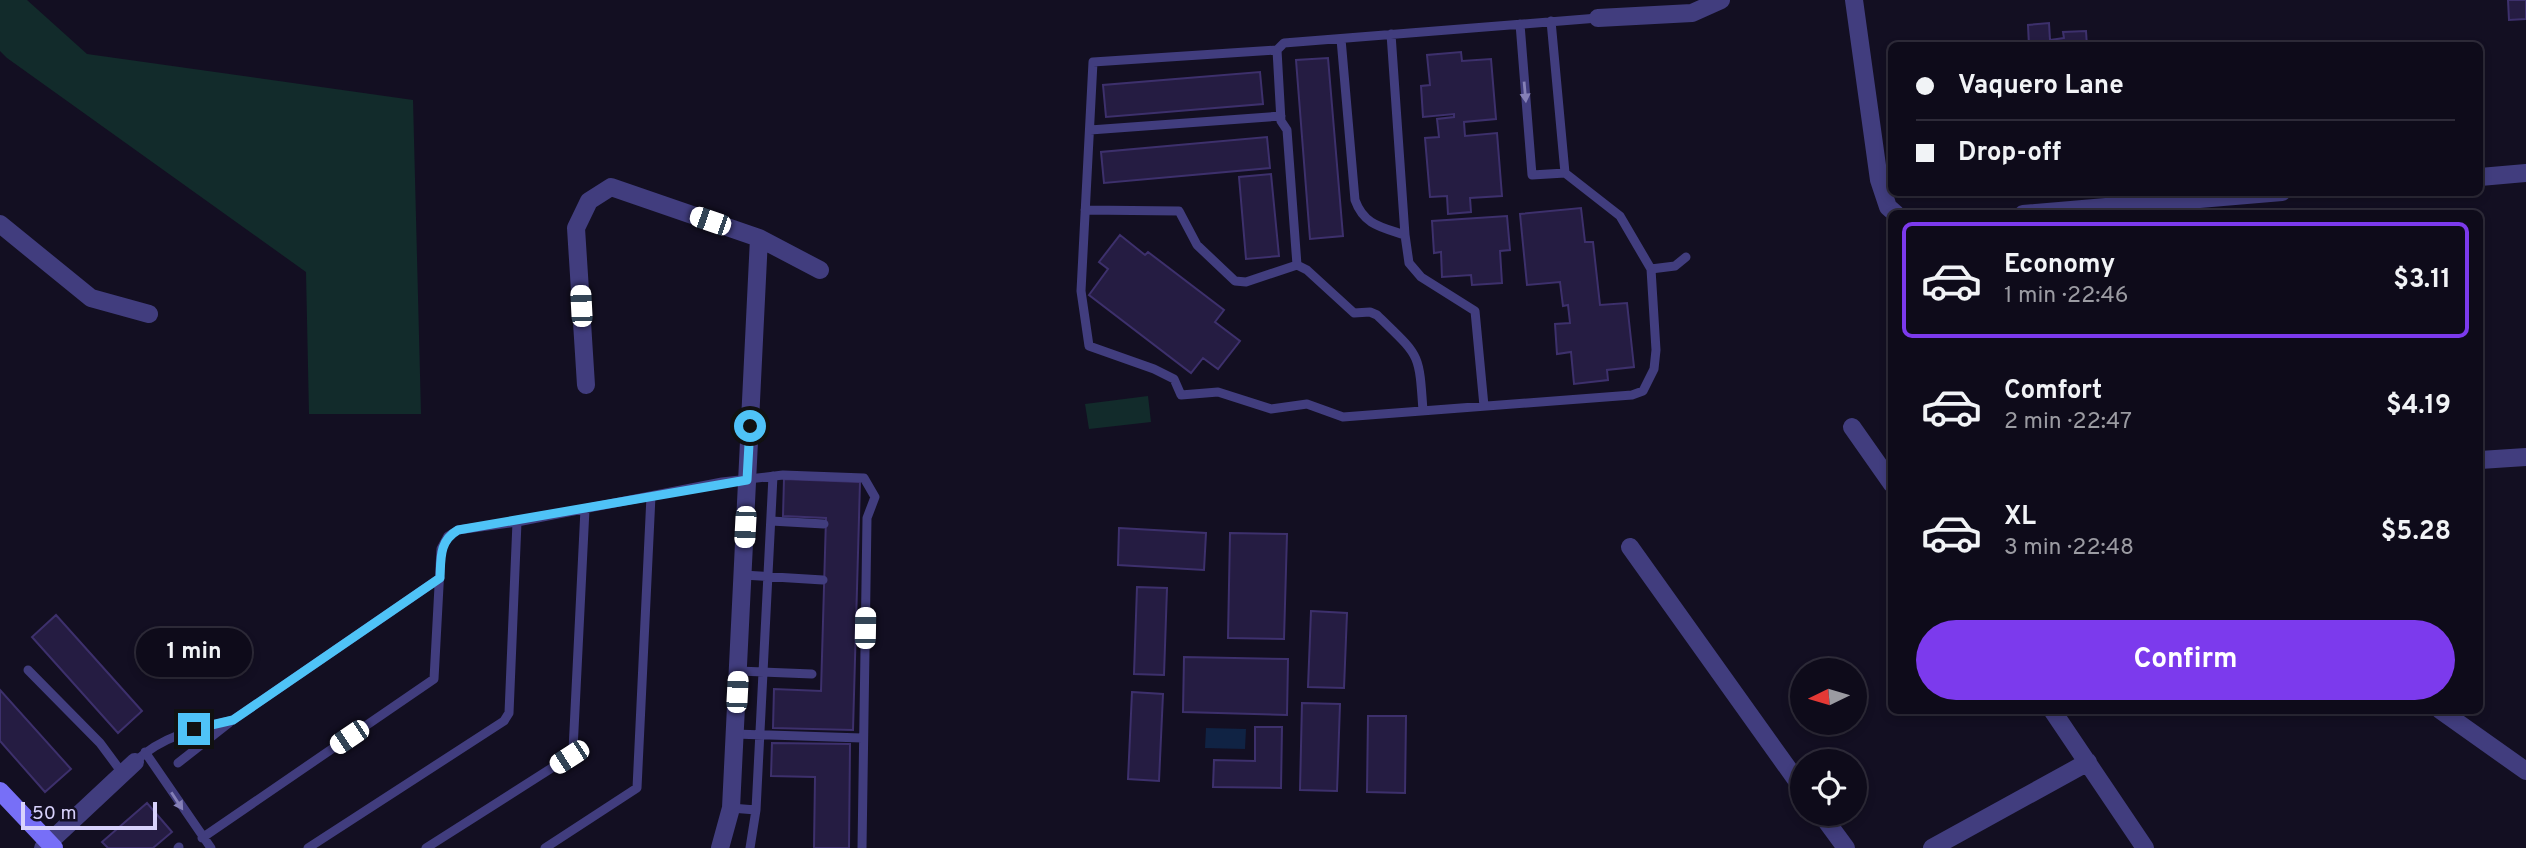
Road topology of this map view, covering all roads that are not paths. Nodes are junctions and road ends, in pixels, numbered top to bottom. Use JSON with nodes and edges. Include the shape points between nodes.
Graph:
{"nodes":[{"id":1,"x":1721,"y":0,"type":"edge"},
{"id":2,"x":1854,"y":0,"type":"edge"},
{"id":3,"x":1598,"y":18,"type":"joint"},
{"id":4,"x":1551,"y":22,"type":"junction"},
{"id":5,"x":1520,"y":24,"type":"junction"},
{"id":6,"x":1391,"y":34,"type":"junction"},
{"id":7,"x":1341,"y":38,"type":"junction"},
{"id":8,"x":1277,"y":50,"type":"junction"},
{"id":9,"x":1281,"y":116,"type":"junction"},
{"id":10,"x":1090,"y":130,"type":"junction"},
{"id":11,"x":1565,"y":173,"type":"junction"},
{"id":12,"x":2526,"y":173,"type":"edge"},
{"id":13,"x":2483,"y":177,"type":"edge"},
{"id":14,"x":2235,"y":196,"type":"edge"},
{"id":15,"x":1085,"y":210,"type":"junction"},
{"id":16,"x":1891,"y":210,"type":"edge"},
{"id":17,"x":2070,"y":210,"type":"edge"},
{"id":18,"x":0,"y":224,"type":"edge"},
{"id":19,"x":1405,"y":235,"type":"junction"},
{"id":20,"x":759,"y":238,"type":"junction"},
{"id":21,"x":1686,"y":257,"type":"dead end"},
{"id":22,"x":1297,"y":265,"type":"junction"},
{"id":23,"x":1651,"y":269,"type":"junction"},
{"id":24,"x":820,"y":270,"type":"dead end"},
{"id":25,"x":149,"y":314,"type":"dead end"},
{"id":26,"x":586,"y":385,"type":"dead end"},
{"id":27,"x":1484,"y":406,"type":"junction"},
{"id":28,"x":1423,"y":411,"type":"junction"},
{"id":29,"x":1852,"y":427,"type":"dead end"},
{"id":30,"x":2526,"y":457,"type":"edge"},
{"id":31,"x":2483,"y":460,"type":"edge"},
{"id":32,"x":774,"y":477,"type":"junction"},
{"id":33,"x":1888,"y":478,"type":"edge"},
{"id":34,"x":747,"y":480,"type":"junction"},
{"id":35,"x":651,"y":496,"type":"junction"},
{"id":36,"x":585,"y":509,"type":"junction"},
{"id":37,"x":771,"y":521,"type":"junction"},
{"id":38,"x":517,"y":522,"type":"junction"},
{"id":39,"x":824,"y":524,"type":"dead end"},
{"id":40,"x":1630,"y":547,"type":"dead end"},
{"id":41,"x":743,"y":575,"type":"junction"},
{"id":42,"x":768,"y":576,"type":"junction"},
{"id":43,"x":440,"y":578,"type":"junction"},
{"id":44,"x":823,"y":580,"type":"dead end"},
{"id":45,"x":28,"y":670,"type":"dead end"},
{"id":46,"x":738,"y":671,"type":"junction"},
{"id":47,"x":763,"y":672,"type":"junction"},
{"id":48,"x":812,"y":674,"type":"dead end"},
{"id":49,"x":2055,"y":714,"type":"edge"},
{"id":50,"x":2446,"y":714,"type":"edge"},
{"id":51,"x":233,"y":720,"type":"junction"},
{"id":52,"x":735,"y":734,"type":"junction"},
{"id":53,"x":760,"y":734,"type":"junction"},
{"id":54,"x":862,"y":738,"type":"junction"},
{"id":55,"x":2088,"y":762,"type":"junction"},
{"id":56,"x":134,"y":763,"type":"junction"},
{"id":57,"x":178,"y":763,"type":"dead end"},
{"id":58,"x":1790,"y":771,"type":"edge"},
{"id":59,"x":2526,"y":771,"type":"edge"},
{"id":60,"x":0,"y":790,"type":"edge"},
{"id":61,"x":731,"y":808,"type":"junction"},
{"id":62,"x":756,"y":810,"type":"junction"},
{"id":63,"x":1830,"y":826,"type":"edge"},
{"id":64,"x":202,"y":838,"type":"junction"},
{"id":65,"x":49,"y":846,"type":"edge"},
{"id":66,"x":211,"y":848,"type":"edge"},
{"id":67,"x":308,"y":848,"type":"edge"},
{"id":68,"x":426,"y":848,"type":"edge"},
{"id":69,"x":545,"y":848,"type":"edge"},
{"id":70,"x":720,"y":848,"type":"edge"},
{"id":71,"x":750,"y":848,"type":"edge"},
{"id":72,"x":862,"y":848,"type":"edge"},
{"id":73,"x":1846,"y":848,"type":"edge"},
{"id":74,"x":1933,"y":848,"type":"edge"},
{"id":75,"x":2146,"y":848,"type":"edge"}],
"edges":[{"from":1,"to":3,"type":"street","via":[[1692,13]]},
{"from":2,"to":16,"type":"street","via":[[1879,180]]},
{"from":3,"to":4,"type":"lane"},
{"from":4,"to":5,"type":"lane"},
{"from":4,"to":11,"type":"lane"},
{"from":5,"to":6,"type":"lane"},
{"from":5,"to":11,"type":"lane","one_way":true,"via":[[1532,175]]},
{"from":6,"to":7,"type":"lane"},
{"from":6,"to":19,"type":"lane"},
{"from":7,"to":8,"type":"lane","via":[[1284,43]]},
{"from":7,"to":19,"type":"lane","via":[[1355,200],[1370,224]]},
{"from":8,"to":9,"type":"lane"},
{"from":8,"to":10,"type":"lane","via":[[1093,62]]},
{"from":9,"to":10,"type":"lane"},
{"from":9,"to":22,"type":"lane","via":[[1287,130]]},
{"from":10,"to":15,"type":"lane"},
{"from":11,"to":23,"type":"lane","via":[[1620,216]]},
{"from":12,"to":13,"type":"street"},
{"from":14,"to":17,"type":"street"},
{"from":15,"to":22,"type":"lane","via":[[1179,211],[1196,244],[1235,281],[1246,282]]},
{"from":15,"to":28,"type":"lane","via":[[1081,290],[1089,346],[1174,379],[1181,395],[1219,391],[1271,409],[1307,404],[1343,417]]},
{"from":18,"to":25,"type":"street","via":[[90,298]]},
{"from":19,"to":27,"type":"lane","via":[[1409,263],[1421,277],[1475,311]]},
{"from":20,"to":24,"type":"street"},
{"from":20,"to":26,"type":"street","via":[[611,187],[589,201],[576,228]]},
{"from":20,"to":34,"type":"street"},
{"from":21,"to":23,"type":"lane","via":[[1675,266]]},
{"from":22,"to":28,"type":"lane","via":[[1354,313],[1377,315],[1416,352]]},
{"from":23,"to":27,"type":"lane","via":[[1656,350],[1654,369],[1643,391]]},
{"from":27,"to":28,"type":"lane"},
{"from":29,"to":33,"type":"street"},
{"from":30,"to":31,"type":"street"},
{"from":32,"to":34,"type":"lane"},
{"from":32,"to":37,"type":"lane"},
{"from":32,"to":54,"type":"lane","via":[[864,478],[872,488],[867,518]]},
{"from":34,"to":35,"type":"lane"},
{"from":34,"to":41,"type":"street"},
{"from":35,"to":36,"type":"lane"},
{"from":35,"to":69,"type":"lane","via":[[637,788]]},
{"from":36,"to":38,"type":"lane"},
{"from":36,"to":68,"type":"lane","via":[[573,750],[569,757]]},
{"from":37,"to":39,"type":"lane"},
{"from":37,"to":42,"type":"lane"},
{"from":38,"to":43,"type":"lane","via":[[458,530],[448,536],[441,549]]},
{"from":38,"to":67,"type":"lane","via":[[509,713],[504,721]]},
{"from":40,"to":58,"type":"street"},
{"from":41,"to":42,"type":"lane"},
{"from":41,"to":46,"type":"street"},
{"from":42,"to":44,"type":"lane"},
{"from":42,"to":47,"type":"lane"},
{"from":43,"to":51,"type":"lane"},
{"from":43,"to":64,"type":"lane","via":[[434,678]]},
{"from":45,"to":56,"type":"lane","via":[[100,743]]},
{"from":46,"to":47,"type":"lane"},
{"from":46,"to":52,"type":"street"},
{"from":47,"to":48,"type":"lane"},
{"from":47,"to":53,"type":"lane"},
{"from":49,"to":55,"type":"street"},
{"from":50,"to":59,"type":"street"},
{"from":51,"to":56,"type":"lane","via":[[194,729]]},
{"from":51,"to":57,"type":"lane"},
{"from":52,"to":53,"type":"lane"},
{"from":52,"to":61,"type":"street"},
{"from":53,"to":54,"type":"lane"},
{"from":53,"to":62,"type":"lane"},
{"from":54,"to":72,"type":"lane"},
{"from":55,"to":74,"type":"street"},
{"from":55,"to":75,"type":"street"},
{"from":56,"to":64,"type":"lane","one_way":true},
{"from":56,"to":65,"type":"street"},
{"from":60,"to":65,"type":"street"},
{"from":61,"to":62,"type":"lane"},
{"from":61,"to":70,"type":"street"},
{"from":62,"to":71,"type":"lane"},
{"from":63,"to":73,"type":"street"},
{"from":64,"to":66,"type":"lane"}]}
